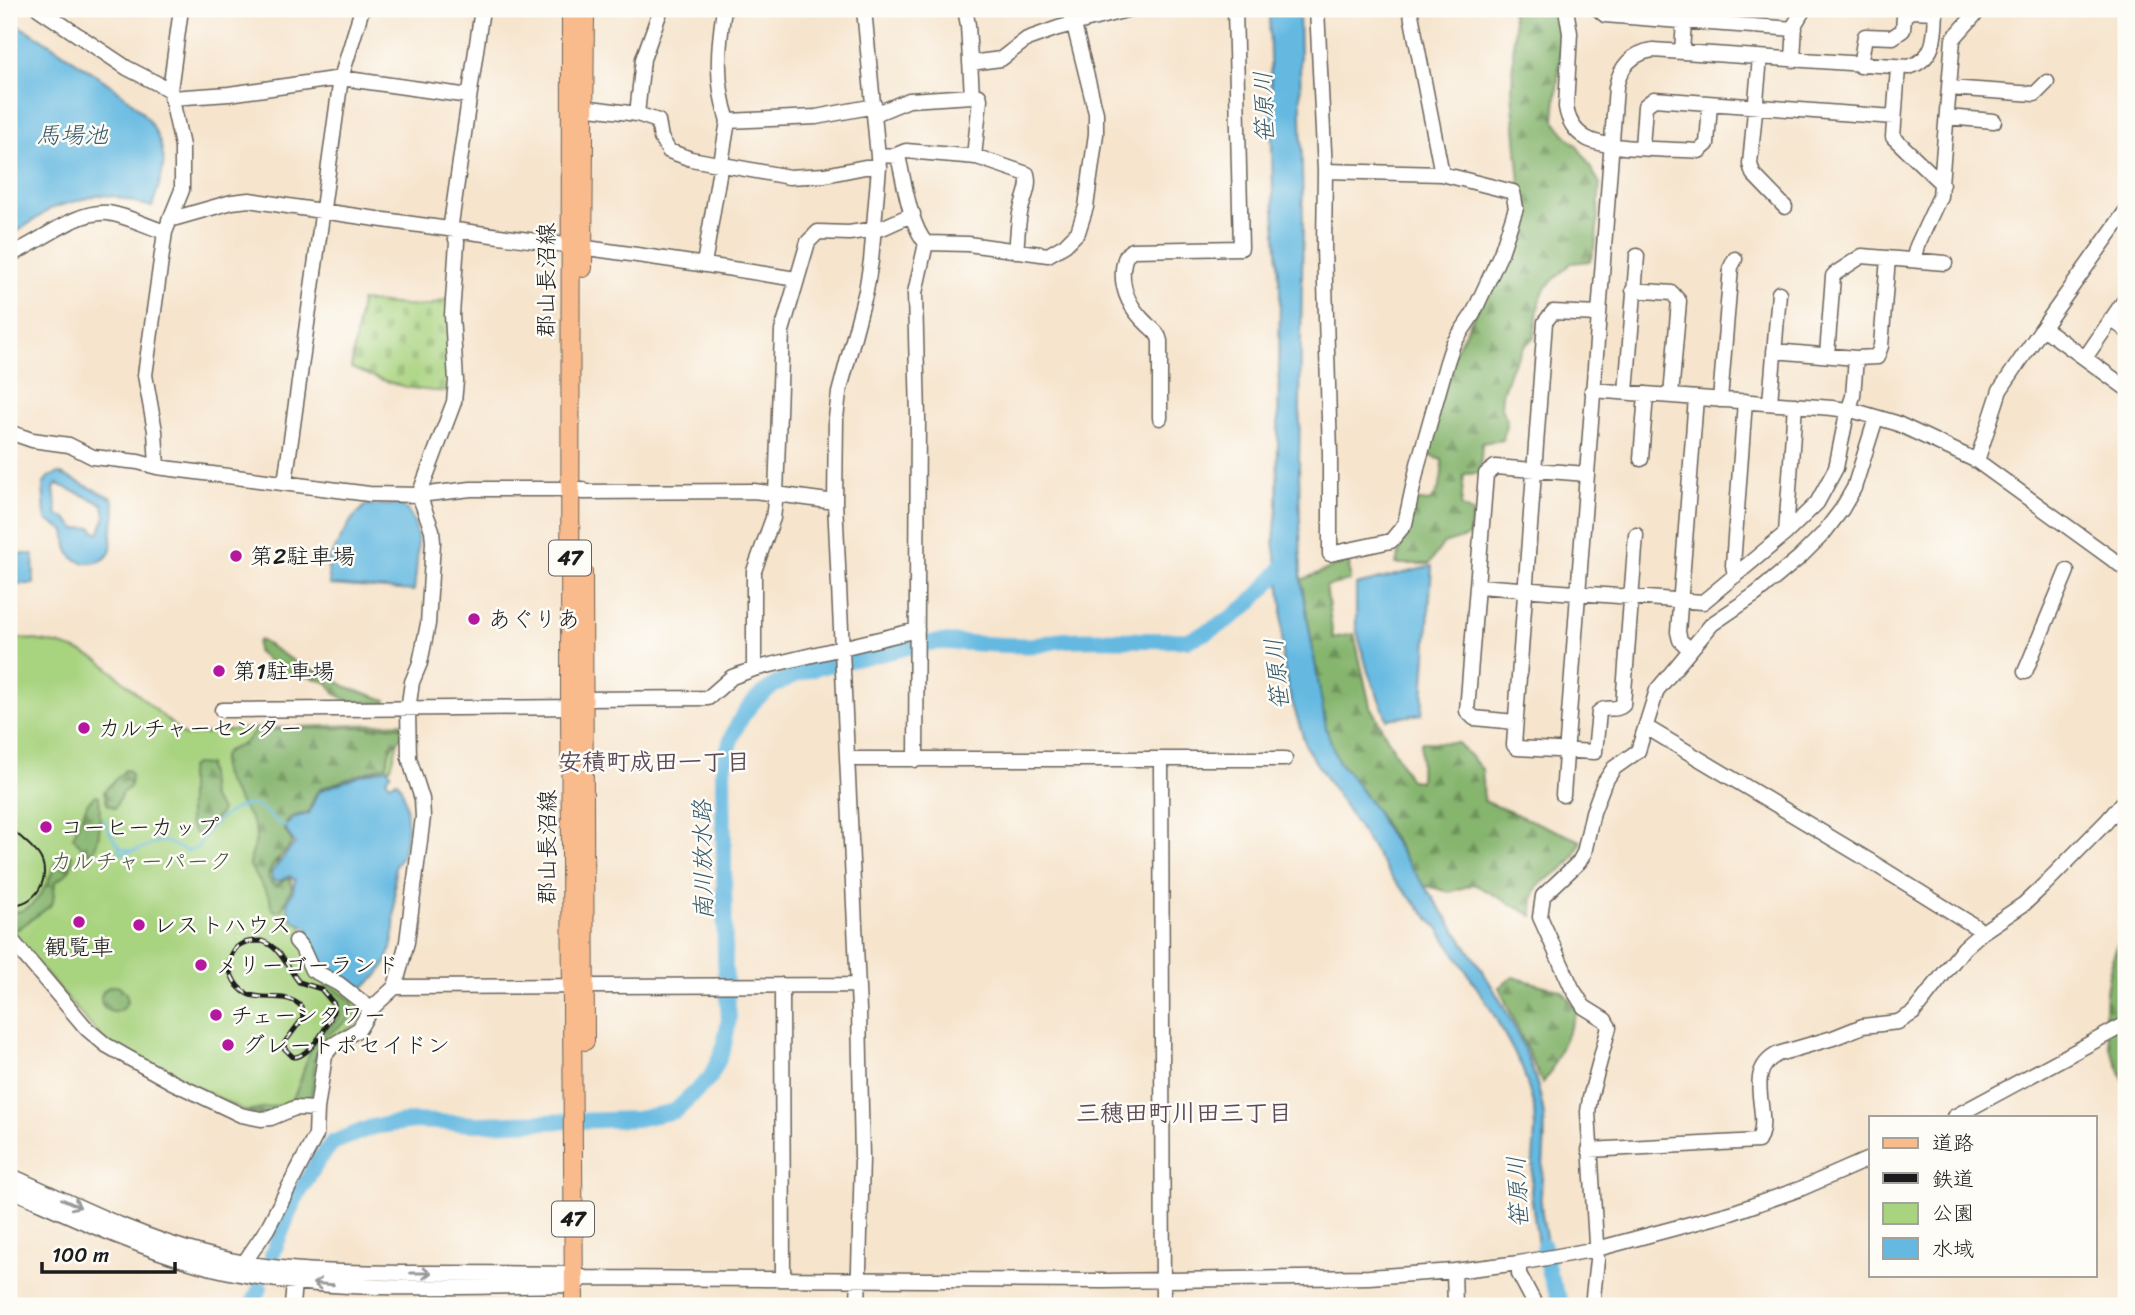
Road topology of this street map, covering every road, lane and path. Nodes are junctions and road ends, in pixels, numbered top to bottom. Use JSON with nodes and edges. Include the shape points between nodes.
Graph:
{"nodes":[{"id":1,"x":39,"y":9,"type":"edge"},
{"id":2,"x":181,"y":9,"type":"edge"},
{"id":3,"x":362,"y":9,"type":"edge"},
{"id":4,"x":482,"y":9,"type":"edge"},
{"id":5,"x":571,"y":9,"type":"edge"},
{"id":6,"x":585,"y":9,"type":"edge"},
{"id":7,"x":661,"y":9,"type":"edge"},
{"id":8,"x":724,"y":9,"type":"edge"},
{"id":9,"x":864,"y":9,"type":"edge"},
{"id":10,"x":965,"y":9,"type":"edge"},
{"id":11,"x":1070,"y":9,"type":"edge"},
{"id":12,"x":1130,"y":9,"type":"edge"},
{"id":13,"x":1235,"y":9,"type":"edge"},
{"id":14,"x":1317,"y":9,"type":"edge"},
{"id":15,"x":1410,"y":9,"type":"edge"},
{"id":16,"x":1566,"y":9,"type":"edge"},
{"id":17,"x":1598,"y":9,"type":"edge"},
{"id":18,"x":1804,"y":9,"type":"edge"},
{"id":19,"x":1980,"y":9,"type":"edge"},
{"id":20,"x":1936,"y":10,"type":"edge"},
{"id":21,"x":1667,"y":14,"type":"edge"},
{"id":22,"x":1684,"y":21,"type":"junction"},
{"id":23,"x":1074,"y":24,"type":"junction"},
{"id":24,"x":1795,"y":29,"type":"junction"},
{"id":25,"x":1682,"y":52,"type":"junction"},
{"id":26,"x":1760,"y":58,"type":"junction"},
{"id":27,"x":1793,"y":60,"type":"junction"},
{"id":28,"x":970,"y":63,"type":"junction"},
{"id":29,"x":1860,"y":66,"type":"junction"},
{"id":30,"x":1898,"y":68,"type":"junction"},
{"id":31,"x":341,"y":78,"type":"junction"},
{"id":32,"x":2047,"y":82,"type":"dead end"},
{"id":33,"x":1949,"y":88,"type":"junction"},
{"id":34,"x":170,"y":94,"type":"junction"},
{"id":35,"x":469,"y":96,"type":"junction"},
{"id":36,"x":972,"y":96,"type":"junction"},
{"id":37,"x":1710,"y":103,"type":"junction"},
{"id":38,"x":1756,"y":106,"type":"junction"},
{"id":39,"x":577,"y":107,"type":"junction"},
{"id":40,"x":875,"y":110,"type":"junction"},
{"id":41,"x":636,"y":114,"type":"junction"},
{"id":42,"x":1894,"y":117,"type":"junction"},
{"id":43,"x":1947,"y":117,"type":"junction"},
{"id":44,"x":728,"y":121,"type":"junction"},
{"id":45,"x":1994,"y":121,"type":"dead end"},
{"id":46,"x":1612,"y":145,"type":"junction"},
{"id":47,"x":1642,"y":147,"type":"junction"},
{"id":48,"x":897,"y":155,"type":"junction"},
{"id":49,"x":974,"y":157,"type":"junction"},
{"id":50,"x":879,"y":161,"type":"junction"},
{"id":51,"x":721,"y":166,"type":"junction"},
{"id":52,"x":1325,"y":171,"type":"junction"},
{"id":53,"x":1442,"y":174,"type":"junction"},
{"id":54,"x":1942,"y":184,"type":"junction"},
{"id":55,"x":1785,"y":207,"type":"dead end"},
{"id":56,"x":323,"y":211,"type":"junction"},
{"id":57,"x":2126,"y":212,"type":"edge"},
{"id":58,"x":913,"y":214,"type":"junction"},
{"id":59,"x":167,"y":226,"type":"junction"},
{"id":60,"x":874,"y":229,"type":"junction"},
{"id":61,"x":452,"y":230,"type":"junction"},
{"id":62,"x":926,"y":243,"type":"junction"},
{"id":63,"x":577,"y":247,"type":"junction"},
{"id":64,"x":1016,"y":251,"type":"junction"},
{"id":65,"x":9,"y":255,"type":"edge"},
{"id":66,"x":1637,"y":256,"type":"dead end"},
{"id":67,"x":1735,"y":258,"type":"dead end"},
{"id":68,"x":1888,"y":258,"type":"junction"},
{"id":69,"x":1913,"y":260,"type":"junction"},
{"id":70,"x":1945,"y":263,"type":"dead end"},
{"id":71,"x":704,"y":264,"type":"junction"},
{"id":72,"x":796,"y":279,"type":"junction"},
{"id":73,"x":1633,"y":290,"type":"junction"},
{"id":74,"x":1779,"y":293,"type":"dead end"},
{"id":75,"x":2126,"y":298,"type":"edge"},
{"id":76,"x":1598,"y":314,"type":"junction"},
{"id":77,"x":2111,"y":319,"type":"junction"},
{"id":78,"x":2041,"y":330,"type":"junction"},
{"id":79,"x":2126,"y":330,"type":"edge"},
{"id":80,"x":1774,"y":351,"type":"junction"},
{"id":81,"x":1827,"y":355,"type":"junction"},
{"id":82,"x":1856,"y":358,"type":"junction"},
{"id":83,"x":2085,"y":358,"type":"junction"},
{"id":84,"x":2126,"y":388,"type":"edge"},
{"id":85,"x":1592,"y":390,"type":"junction"},
{"id":86,"x":1626,"y":392,"type":"junction"},
{"id":87,"x":1646,"y":394,"type":"junction"},
{"id":88,"x":1671,"y":396,"type":"junction"},
{"id":89,"x":1696,"y":398,"type":"junction"},
{"id":90,"x":1720,"y":400,"type":"junction"},
{"id":91,"x":1745,"y":401,"type":"junction"},
{"id":92,"x":1770,"y":403,"type":"junction"},
{"id":93,"x":1795,"y":405,"type":"junction"},
{"id":94,"x":1848,"y":410,"type":"junction"},
{"id":95,"x":1160,"y":418,"type":"dead end"},
{"id":96,"x":1876,"y":418,"type":"junction"},
{"id":97,"x":9,"y":432,"type":"edge"},
{"id":98,"x":1641,"y":458,"type":"dead end"},
{"id":99,"x":1977,"y":461,"type":"junction"},
{"id":100,"x":153,"y":467,"type":"junction"},
{"id":101,"x":1535,"y":469,"type":"junction"},
{"id":102,"x":1587,"y":474,"type":"junction"},
{"id":103,"x":285,"y":482,"type":"junction"},
{"id":104,"x":578,"y":490,"type":"junction"},
{"id":105,"x":776,"y":494,"type":"junction"},
{"id":106,"x":419,"y":495,"type":"junction"},
{"id":107,"x":835,"y":502,"type":"junction"},
{"id":108,"x":1786,"y":533,"type":"junction"},
{"id":109,"x":1636,"y":535,"type":"dead end"},
{"id":110,"x":2126,"y":569,"type":"edge"},
{"id":111,"x":2067,"y":572,"type":"dead end"},
{"id":112,"x":1735,"y":576,"type":"junction"},
{"id":113,"x":1478,"y":586,"type":"junction"},
{"id":114,"x":1526,"y":589,"type":"junction"},
{"id":115,"x":1577,"y":594,"type":"junction"},
{"id":116,"x":1632,"y":597,"type":"junction"},
{"id":117,"x":1680,"y":601,"type":"junction"},
{"id":118,"x":917,"y":629,"type":"junction"},
{"id":119,"x":841,"y":648,"type":"junction"},
{"id":120,"x":1690,"y":650,"type":"junction"},
{"id":121,"x":754,"y":669,"type":"junction"},
{"id":122,"x":2025,"y":672,"type":"dead end"},
{"id":123,"x":579,"y":704,"type":"junction"},
{"id":124,"x":222,"y":710,"type":"dead end"},
{"id":125,"x":408,"y":710,"type":"junction"},
{"id":126,"x":1515,"y":722,"type":"junction"},
{"id":127,"x":1646,"y":727,"type":"junction"},
{"id":128,"x":1566,"y":751,"type":"junction"},
{"id":129,"x":1161,"y":758,"type":"junction"},
{"id":130,"x":847,"y":759,"type":"junction"},
{"id":131,"x":1285,"y":759,"type":"dead end"},
{"id":132,"x":916,"y":760,"type":"junction"},
{"id":133,"x":1563,"y":795,"type":"dead end"},
{"id":134,"x":2126,"y":799,"type":"edge"},
{"id":135,"x":1981,"y":933,"type":"junction"},
{"id":136,"x":9,"y":937,"type":"edge"},
{"id":137,"x":296,"y":940,"type":"dead end"},
{"id":138,"x":782,"y":985,"type":"junction"},
{"id":139,"x":858,"y":985,"type":"junction"},
{"id":140,"x":579,"y":986,"type":"junction"},
{"id":141,"x":395,"y":987,"type":"junction"},
{"id":142,"x":371,"y":1009,"type":"junction"},
{"id":143,"x":2126,"y":1024,"type":"edge"},
{"id":144,"x":317,"y":1110,"type":"junction"},
{"id":145,"x":1956,"y":1116,"type":"edge"},
{"id":146,"x":1590,"y":1150,"type":"junction"},
{"id":147,"x":1869,"y":1159,"type":"edge"},
{"id":148,"x":9,"y":1175,"type":"edge"},
{"id":149,"x":9,"y":1189,"type":"edge"},
{"id":150,"x":1597,"y":1249,"type":"junction"},
{"id":151,"x":1519,"y":1263,"type":"junction"},
{"id":152,"x":249,"y":1268,"type":"junction"},
{"id":153,"x":1454,"y":1270,"type":"junction"},
{"id":154,"x":276,"y":1274,"type":"junction"},
{"id":155,"x":783,"y":1278,"type":"junction"},
{"id":156,"x":860,"y":1278,"type":"junction"},
{"id":157,"x":577,"y":1279,"type":"junction"},
{"id":158,"x":1163,"y":1280,"type":"junction"},
{"id":159,"x":294,"y":1282,"type":"junction"},
{"id":160,"x":292,"y":1306,"type":"edge"},
{"id":161,"x":574,"y":1306,"type":"edge"},
{"id":162,"x":585,"y":1306,"type":"edge"},
{"id":163,"x":858,"y":1306,"type":"edge"},
{"id":164,"x":1163,"y":1306,"type":"edge"},
{"id":165,"x":1455,"y":1306,"type":"edge"},
{"id":166,"x":1536,"y":1306,"type":"edge"},
{"id":167,"x":1592,"y":1306,"type":"edge"}],
"edges":[{"from":1,"to":34,"type":"street"},
{"from":2,"to":34,"type":"street"},
{"from":3,"to":31,"type":"street"},
{"from":4,"to":35,"type":"street"},
{"from":5,"to":39,"type":"main road","name":"郡山長沼線","number":"47"},
{"from":6,"to":39,"type":"main road","name":"郡山長沼線","number":"47"},
{"from":7,"to":41,"type":"street","via":[[643,59]]},
{"from":8,"to":44,"type":"street","via":[[718,42],[721,101]]},
{"from":9,"to":40,"type":"street"},
{"from":10,"to":28,"type":"street"},
{"from":11,"to":23,"type":"street"},
{"from":12,"to":23,"type":"street"},
{"from":13,"to":95,"type":"street","via":[[1241,248],[1132,250],[1124,264],[1124,286],[1131,307],[1159,334]]},
{"from":14,"to":52,"type":"street"},
{"from":15,"to":53,"type":"street"},
{"from":16,"to":46,"type":"street","via":[[1570,33],[1568,118],[1588,140]]},
{"from":17,"to":21,"type":"street","via":[[1605,15]]},
{"from":18,"to":24,"type":"street"},
{"from":19,"to":33,"type":"street","via":[[1954,37]]},
{"from":20,"to":29,"type":"street","via":[[1911,11],[1905,16],[1903,30],[1895,36],[1865,36]]},
{"from":20,"to":30,"type":"street","via":[[1930,53],[1914,66]]},
{"from":21,"to":22,"type":"street"},
{"from":22,"to":24,"type":"street"},
{"from":22,"to":25,"type":"street"},
{"from":23,"to":28,"type":"street","via":[[1027,39],[1001,59]]},
{"from":23,"to":64,"type":"street","via":[[1096,113],[1083,223],[1073,239],[1053,253]]},
{"from":24,"to":27,"type":"street"},
{"from":25,"to":26,"type":"street"},
{"from":25,"to":46,"type":"street","via":[[1647,51],[1624,66],[1616,87]]},
{"from":26,"to":27,"type":"street"},
{"from":26,"to":38,"type":"street"},
{"from":27,"to":29,"type":"street"},
{"from":28,"to":36,"type":"street"},
{"from":29,"to":30,"type":"street"},
{"from":30,"to":42,"type":"street"},
{"from":31,"to":34,"type":"street","via":[[229,94]]},
{"from":31,"to":35,"type":"street"},
{"from":31,"to":56,"type":"street"},
{"from":32,"to":33,"type":"street","via":[[2035,94]]},
{"from":33,"to":43,"type":"street"},
{"from":34,"to":59,"type":"street","via":[[183,158],[182,190]]},
{"from":35,"to":61,"type":"street"},
{"from":36,"to":40,"type":"street","via":[[909,100]]},
{"from":36,"to":49,"type":"street","via":[[980,99]]},
{"from":37,"to":38,"type":"street"},
{"from":37,"to":47,"type":"street","via":[[1654,99],[1646,104]]},
{"from":37,"to":47,"type":"street","via":[[1707,144],[1699,151]]},
{"from":38,"to":42,"type":"street"},
{"from":38,"to":55,"type":"street","via":[[1750,164],[1753,174]]},
{"from":39,"to":41,"type":"street"},
{"from":39,"to":63,"type":"main road","name":"郡山長沼線","number":"47"},
{"from":40,"to":44,"type":"street"},
{"from":40,"to":50,"type":"street"},
{"from":41,"to":51,"type":"street","via":[[658,121],[669,151]]},
{"from":42,"to":54,"type":"street","via":[[1894,140]]},
{"from":43,"to":45,"type":"street"},
{"from":43,"to":54,"type":"street"},
{"from":44,"to":51,"type":"street"},
{"from":46,"to":47,"type":"street"},
{"from":46,"to":76,"type":"street"},
{"from":48,"to":49,"type":"street","via":[[906,151]]},
{"from":48,"to":50,"type":"street"},
{"from":48,"to":58,"type":"street"},
{"from":49,"to":64,"type":"street","via":[[1027,174]]},
{"from":50,"to":51,"type":"street","via":[[796,177]]},
{"from":50,"to":60,"type":"street"},
{"from":51,"to":71,"type":"street"},
{"from":52,"to":53,"type":"street"},
{"from":52,"to":53,"type":"street","via":[[1330,554],[1391,541],[1405,524],[1453,344],[1474,314],[1512,222],[1513,192]]},
{"from":54,"to":69,"type":"street"},
{"from":56,"to":59,"type":"street","via":[[249,200]]},
{"from":56,"to":61,"type":"street"},
{"from":56,"to":103,"type":"street"},
{"from":57,"to":78,"type":"street"},
{"from":58,"to":60,"type":"street"},
{"from":58,"to":62,"type":"street"},
{"from":59,"to":65,"type":"street","via":[[92,214]]},
{"from":59,"to":100,"type":"street","via":[[145,375],[155,431]]},
{"from":60,"to":72,"type":"street","via":[[815,234]]},
{"from":60,"to":107,"type":"street","via":[[866,291],[839,393]]},
{"from":61,"to":63,"type":"street"},
{"from":61,"to":106,"type":"street","via":[[457,261],[452,315],[454,402]]},
{"from":62,"to":64,"type":"street"},
{"from":62,"to":118,"type":"street","via":[[915,293]]},
{"from":63,"to":71,"type":"street"},
{"from":63,"to":104,"type":"main road","name":"郡山長沼線","number":"47"},
{"from":66,"to":73,"type":"street"},
{"from":67,"to":90,"type":"street"},
{"from":68,"to":69,"type":"street"},
{"from":68,"to":81,"type":"street","via":[[1858,257],[1834,275]]},
{"from":68,"to":82,"type":"street","via":[[1881,351],[1874,359]]},
{"from":69,"to":70,"type":"street"},
{"from":71,"to":72,"type":"street"},
{"from":72,"to":105,"type":"street","via":[[780,344]]},
{"from":73,"to":86,"type":"street"},
{"from":73,"to":88,"type":"street","via":[[1672,293],[1679,301]]},
{"from":74,"to":80,"type":"street"},
{"from":75,"to":77,"type":"street"},
{"from":76,"to":85,"type":"street"},
{"from":76,"to":101,"type":"street","via":[[1553,312],[1546,319]]},
{"from":77,"to":79,"type":"street"},
{"from":77,"to":83,"type":"street"},
{"from":78,"to":83,"type":"street"},
{"from":78,"to":99,"type":"street","via":[[2002,386]]},
{"from":80,"to":81,"type":"street"},
{"from":80,"to":92,"type":"street"},
{"from":81,"to":82,"type":"street"},
{"from":82,"to":94,"type":"street"},
{"from":83,"to":84,"type":"street"},
{"from":85,"to":86,"type":"street"},
{"from":85,"to":102,"type":"street"},
{"from":86,"to":87,"type":"street"},
{"from":87,"to":88,"type":"street"},
{"from":87,"to":98,"type":"street"},
{"from":88,"to":89,"type":"street"},
{"from":89,"to":90,"type":"street"},
{"from":89,"to":117,"type":"street"},
{"from":90,"to":91,"type":"street"},
{"from":91,"to":92,"type":"street"},
{"from":91,"to":112,"type":"street","via":[[1732,565]]},
{"from":92,"to":93,"type":"street"},
{"from":93,"to":94,"type":"street"},
{"from":93,"to":108,"type":"street"},
{"from":94,"to":96,"type":"street"},
{"from":94,"to":108,"type":"street","via":[[1833,474],[1815,506]]},
{"from":96,"to":99,"type":"street","via":[[1904,426]]},
{"from":96,"to":120,"type":"street","via":[[1854,488],[1823,534],[1756,594],[1712,624]]},
{"from":97,"to":100,"type":"street","via":[[69,445],[93,457]]},
{"from":99,"to":110,"type":"street"},
{"from":100,"to":103,"type":"street"},
{"from":101,"to":102,"type":"street"},
{"from":101,"to":113,"type":"street","via":[[1494,467],[1486,474]]},
{"from":101,"to":114,"type":"street"},
{"from":102,"to":115,"type":"street"},
{"from":103,"to":106,"type":"street","via":[[369,494]]},
{"from":104,"to":105,"type":"street"},
{"from":104,"to":106,"type":"street","via":[[471,489]]},
{"from":104,"to":123,"type":"main road","name":"郡山長沼線","number":"47"},
{"from":105,"to":107,"type":"street"},
{"from":105,"to":121,"type":"street","via":[[754,571]]},
{"from":106,"to":125,"type":"street","via":[[433,542],[428,624]]},
{"from":107,"to":119,"type":"street"},
{"from":108,"to":112,"type":"street"},
{"from":109,"to":116,"type":"street"},
{"from":111,"to":122,"type":"street"},
{"from":112,"to":117,"type":"street","via":[[1703,602]]},
{"from":113,"to":114,"type":"street"},
{"from":113,"to":126,"type":"street","via":[[1467,711],[1474,719]]},
{"from":114,"to":115,"type":"street"},
{"from":114,"to":126,"type":"street"},
{"from":115,"to":116,"type":"street"},
{"from":115,"to":128,"type":"street"},
{"from":116,"to":117,"type":"street"},
{"from":116,"to":128,"type":"street","via":[[1624,702],[1619,708],[1599,712],[1595,752]]},
{"from":117,"to":120,"type":"street","via":[[1679,638]]},
{"from":118,"to":119,"type":"street"},
{"from":118,"to":132,"type":"street"},
{"from":119,"to":121,"type":"street"},
{"from":119,"to":130,"type":"street"},
{"from":120,"to":127,"type":"street","via":[[1657,690]]},
{"from":121,"to":123,"type":"street","via":[[728,680],[708,698]]},
{"from":123,"to":125,"type":"street"},
{"from":123,"to":140,"type":"main road","name":"郡山長沼線","number":"47"},
{"from":124,"to":125,"type":"street"},
{"from":125,"to":141,"type":"street","via":[[407,743],[423,817],[407,942]]},
{"from":126,"to":128,"type":"street","via":[[1517,748]]},
{"from":127,"to":135,"type":"street"},
{"from":127,"to":146,"type":"street","via":[[1638,751],[1614,768],[1604,783],[1579,862],[1548,889],[1541,903],[1540,917],[1572,988],[1584,1007],[1609,1027],[1590,1098]]},
{"from":128,"to":133,"type":"street"},
{"from":129,"to":131,"type":"street"},
{"from":129,"to":132,"type":"street"},
{"from":129,"to":158,"type":"street"},
{"from":130,"to":132,"type":"street"},
{"from":130,"to":139,"type":"street"},
{"from":134,"to":135,"type":"street","via":[[2024,904]]},
{"from":135,"to":146,"type":"street","via":[[1903,1020],[1855,1028],[1770,1058],[1759,1077],[1762,1132],[1758,1141]]},
{"from":136,"to":144,"type":"street","via":[[87,1029],[135,1062],[253,1118],[271,1118],[295,1108]]},
{"from":137,"to":142,"type":"street","via":[[312,970]]},
{"from":138,"to":139,"type":"street"},
{"from":138,"to":140,"type":"street"},
{"from":138,"to":155,"type":"street"},
{"from":139,"to":156,"type":"street"},
{"from":140,"to":141,"type":"street"},
{"from":140,"to":157,"type":"main road","name":"郡山長沼線","number":"47"},
{"from":141,"to":142,"type":"street"},
{"from":142,"to":144,"type":"street","via":[[359,1029],[325,1055]]},
{"from":143,"to":145,"type":"street"},
{"from":144,"to":152,"type":"street","via":[[316,1135]]},
{"from":146,"to":150,"type":"street"},
{"from":147,"to":150,"type":"street","via":[[1731,1213]]},
{"from":148,"to":152,"type":"street","one_way":true,"via":[[142,1235]]},
{"from":149,"to":152,"type":"street","via":[[151,1249],[199,1264]]},
{"from":150,"to":151,"type":"street"},
{"from":150,"to":167,"type":"street"},
{"from":151,"to":153,"type":"street"},
{"from":151,"to":166,"type":"street","via":[[1519,1274]]},
{"from":152,"to":154,"type":"street"},
{"from":153,"to":158,"type":"street","via":[[1369,1277]]},
{"from":153,"to":165,"type":"street"},
{"from":154,"to":157,"type":"street","one_way":true},
{"from":154,"to":159,"type":"street"},
{"from":155,"to":156,"type":"street"},
{"from":155,"to":157,"type":"street"},
{"from":156,"to":158,"type":"street"},
{"from":156,"to":163,"type":"street"},
{"from":157,"to":159,"type":"street","one_way":true,"via":[[369,1286]]},
{"from":157,"to":161,"type":"main road","name":"郡山長沼線","number":"47"},
{"from":157,"to":162,"type":"main road","name":"郡山長沼線","number":"47"},
{"from":158,"to":164,"type":"street"},
{"from":159,"to":160,"type":"street"}]}
